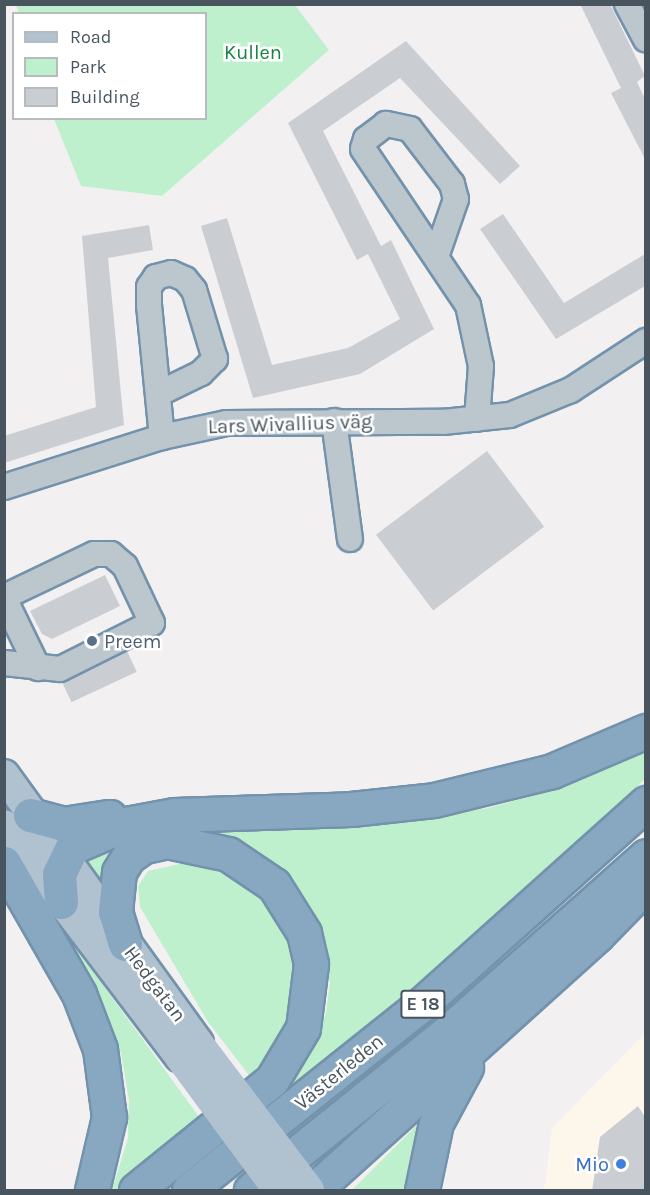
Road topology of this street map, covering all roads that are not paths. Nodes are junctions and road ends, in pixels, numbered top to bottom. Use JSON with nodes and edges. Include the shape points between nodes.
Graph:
{"nodes":[{"id":1,"x":627,"y":4,"type":"edge"},
{"id":2,"x":644,"y":34,"type":"edge"},
{"id":3,"x":437,"y":254,"type":"junction"},
{"id":4,"x":645,"y":341,"type":"edge"},
{"id":5,"x":158,"y":394,"type":"junction"},
{"id":6,"x":477,"y":419,"type":"junction"},
{"id":7,"x":334,"y":421,"type":"junction"},
{"id":8,"x":162,"y":437,"type":"junction"},
{"id":9,"x":4,"y":487,"type":"edge"},
{"id":10,"x":350,"y":539,"type":"dead end"},
{"id":11,"x":4,"y":597,"type":"edge"},
{"id":12,"x":4,"y":663,"type":"edge"},
{"id":13,"x":38,"y":668,"type":"junction"},
{"id":14,"x":645,"y":730,"type":"edge"},
{"id":15,"x":4,"y":775,"type":"edge"},
{"id":16,"x":645,"y":803,"type":"edge"},
{"id":17,"x":23,"y":821,"type":"edge"},
{"id":18,"x":126,"y":824,"type":"junction"},
{"id":19,"x":645,"y":856,"type":"edge"},
{"id":20,"x":64,"y":862,"type":"junction"},
{"id":21,"x":4,"y":863,"type":"edge"},
{"id":22,"x":645,"y":885,"type":"edge"},
{"id":23,"x":61,"y":902,"type":"junction"},
{"id":24,"x":124,"y":944,"type":"junction"},
{"id":25,"x":482,"y":1041,"type":"junction"},
{"id":26,"x":189,"y":1050,"type":"junction"},
{"id":27,"x":92,"y":1191,"type":"edge"},
{"id":28,"x":136,"y":1191,"type":"edge"},
{"id":29,"x":189,"y":1191,"type":"edge"},
{"id":30,"x":251,"y":1191,"type":"edge"},
{"id":31,"x":279,"y":1191,"type":"edge"},
{"id":32,"x":309,"y":1191,"type":"edge"},
{"id":33,"x":314,"y":1191,"type":"edge"},
{"id":34,"x":422,"y":1191,"type":"edge"}],
"edges":[{"from":1,"to":2,"type":"street"},
{"from":3,"to":3,"type":"street","via":[[363,149],[366,139],[386,124],[410,129],[452,184],[456,199]]},
{"from":3,"to":6,"type":"street","via":[[457,283],[474,325],[481,366]]},
{"from":4,"to":6,"type":"street","name":"Lars Wivallius väg","via":[[536,407]]},
{"from":5,"to":5,"type":"street","via":[[149,287],[156,277],[171,273],[185,279],[194,290],[215,359],[201,373]]},
{"from":5,"to":8,"type":"street"},
{"from":6,"to":7,"type":"street","name":"Lars Wivallius väg"},
{"from":7,"to":8,"type":"street","name":"Lars Wivallius väg","via":[[226,423]]},
{"from":7,"to":10,"type":"street"},
{"from":8,"to":9,"type":"street","name":"Lars Wivallius väg"},
{"from":11,"to":13,"type":"street"},
{"from":11,"to":13,"type":"street","via":[[93,554],[111,554],[125,566],[152,623],[60,669]]},
{"from":12,"to":13,"type":"street"},
{"from":14,"to":18,"type":"highway","via":[[552,771],[434,800],[351,809],[174,816]]},
{"from":15,"to":17,"type":"main road","name":"Hedgatan"},
{"from":16,"to":29,"type":"highway","name":"Västerleden","number":"E 18","via":[[422,1004]]},
{"from":17,"to":18,"type":"highway","via":[[63,824],[115,816]]},
{"from":17,"to":20,"type":"main road","name":"Hedgatan"},
{"from":17,"to":23,"type":"main road","name":"Hedgatan"},
{"from":18,"to":20,"type":"highway","via":[[77,843]]},
{"from":19,"to":30,"type":"highway","name":"Västerleden","number":"E 18","via":[[444,1035]]},
{"from":20,"to":23,"type":"highway","via":[[58,887]]},
{"from":20,"to":24,"type":"main road","name":"Hedgatan"},
{"from":21,"to":27,"type":"highway","via":[[80,994],[100,1049],[109,1117]]},
{"from":22,"to":25,"type":"highway"},
{"from":23,"to":26,"type":"main road","name":"Hedgatan"},
{"from":24,"to":26,"type":"main road","name":"Hedgatan"},
{"from":24,"to":28,"type":"highway","via":[[115,912],[119,872],[128,857],[144,846],[167,841],[228,854],[274,885],[304,933],[311,964],[303,1028],[272,1080]]},
{"from":25,"to":33,"type":"highway"},
{"from":25,"to":34,"type":"highway","via":[[436,1123]]},
{"from":26,"to":31,"type":"main road","name":"Hedgatan","bridge":true},
{"from":26,"to":32,"type":"main road","name":"Hedgatan","bridge":true}]}
